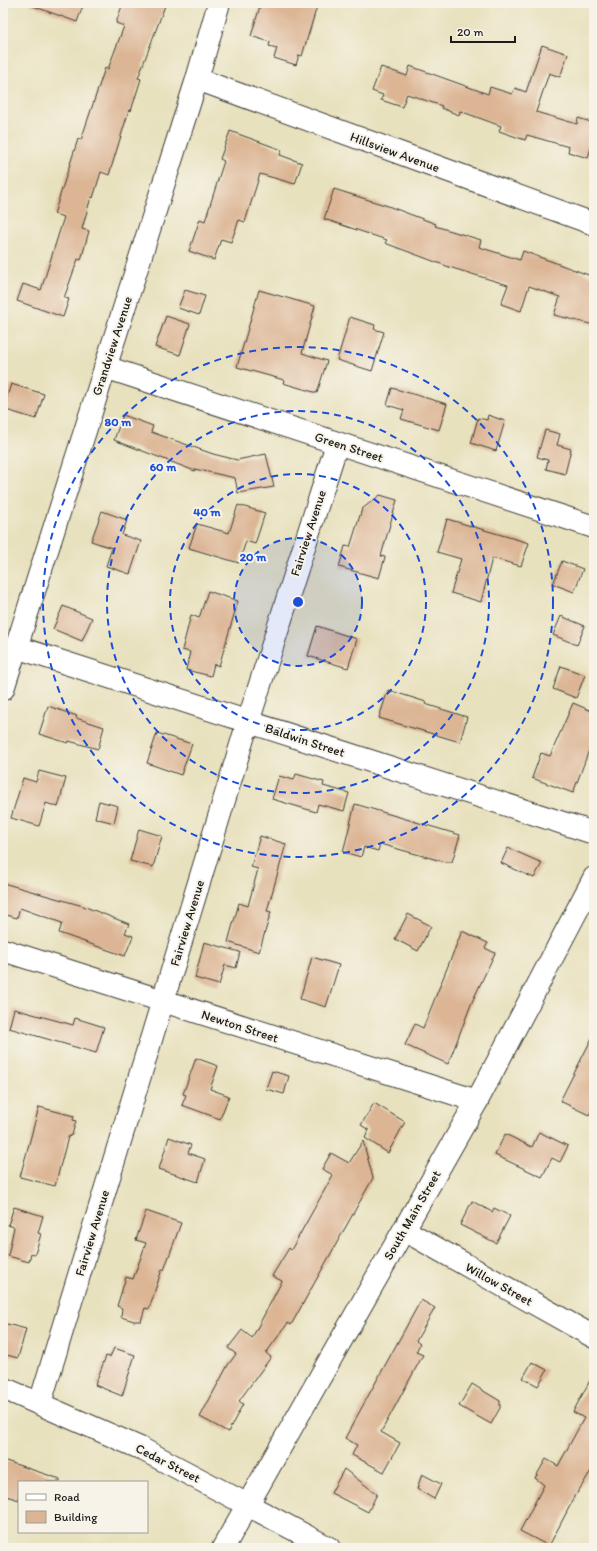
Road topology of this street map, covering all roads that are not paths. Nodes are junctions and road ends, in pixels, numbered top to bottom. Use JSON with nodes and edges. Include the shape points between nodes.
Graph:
{"nodes":[{"id":1,"x":219,"y":3,"type":"edge"},
{"id":2,"x":197,"y":79,"type":"junction"},
{"id":3,"x":594,"y":224,"type":"edge"},
{"id":4,"x":105,"y":367,"type":"junction"},
{"id":5,"x":337,"y":444,"type":"junction"},
{"id":6,"x":594,"y":527,"type":"edge"},
{"id":7,"x":16,"y":647,"type":"junction"},
{"id":8,"x":3,"y":689,"type":"edge"},
{"id":9,"x":248,"y":722,"type":"junction"},
{"id":10,"x":594,"y":833,"type":"edge"},
{"id":11,"x":594,"y":878,"type":"edge"},
{"id":12,"x":3,"y":950,"type":"edge"},
{"id":13,"x":163,"y":1002,"type":"junction"},
{"id":14,"x":477,"y":1101,"type":"junction"},
{"id":15,"x":404,"y":1230,"type":"junction"},
{"id":16,"x":594,"y":1338,"type":"edge"},
{"id":17,"x":3,"y":1388,"type":"edge"},
{"id":18,"x":40,"y":1404,"type":"junction"},
{"id":19,"x":249,"y":1504,"type":"junction"},
{"id":20,"x":223,"y":1548,"type":"edge"},
{"id":21,"x":329,"y":1548,"type":"edge"}],
"edges":[{"from":1,"to":2,"type":"street","name":"Grandview Avenue"},
{"from":2,"to":3,"type":"street","name":"Hillsview Avenue"},
{"from":2,"to":4,"type":"street","name":"Grandview Avenue"},
{"from":4,"to":5,"type":"street","name":"Green Street"},
{"from":4,"to":7,"type":"street","name":"Grandview Avenue"},
{"from":5,"to":6,"type":"street","name":"Green Street"},
{"from":5,"to":9,"type":"street","name":"Fairview Avenue"},
{"from":7,"to":8,"type":"street","name":"Grandview Avenue"},
{"from":7,"to":9,"type":"street","name":"Baldwin Street"},
{"from":9,"to":10,"type":"street","name":"Baldwin Street"},
{"from":9,"to":13,"type":"street","name":"Fairview Avenue"},
{"from":11,"to":14,"type":"street","name":"South Main Street"},
{"from":12,"to":13,"type":"street","name":"Newton Street"},
{"from":13,"to":14,"type":"street","name":"Newton Street"},
{"from":13,"to":18,"type":"street","name":"Fairview Avenue"},
{"from":14,"to":15,"type":"street","name":"South Main Street"},
{"from":15,"to":16,"type":"street","name":"Willow Street"},
{"from":15,"to":19,"type":"street","name":"South Main Street"},
{"from":17,"to":18,"type":"street","name":"Cedar Street"},
{"from":18,"to":19,"type":"street","name":"Cedar Street","via":[[140,1448]]},
{"from":19,"to":20,"type":"street","name":"South Main Street"},
{"from":19,"to":21,"type":"street","name":"Cedar Street"}]}
